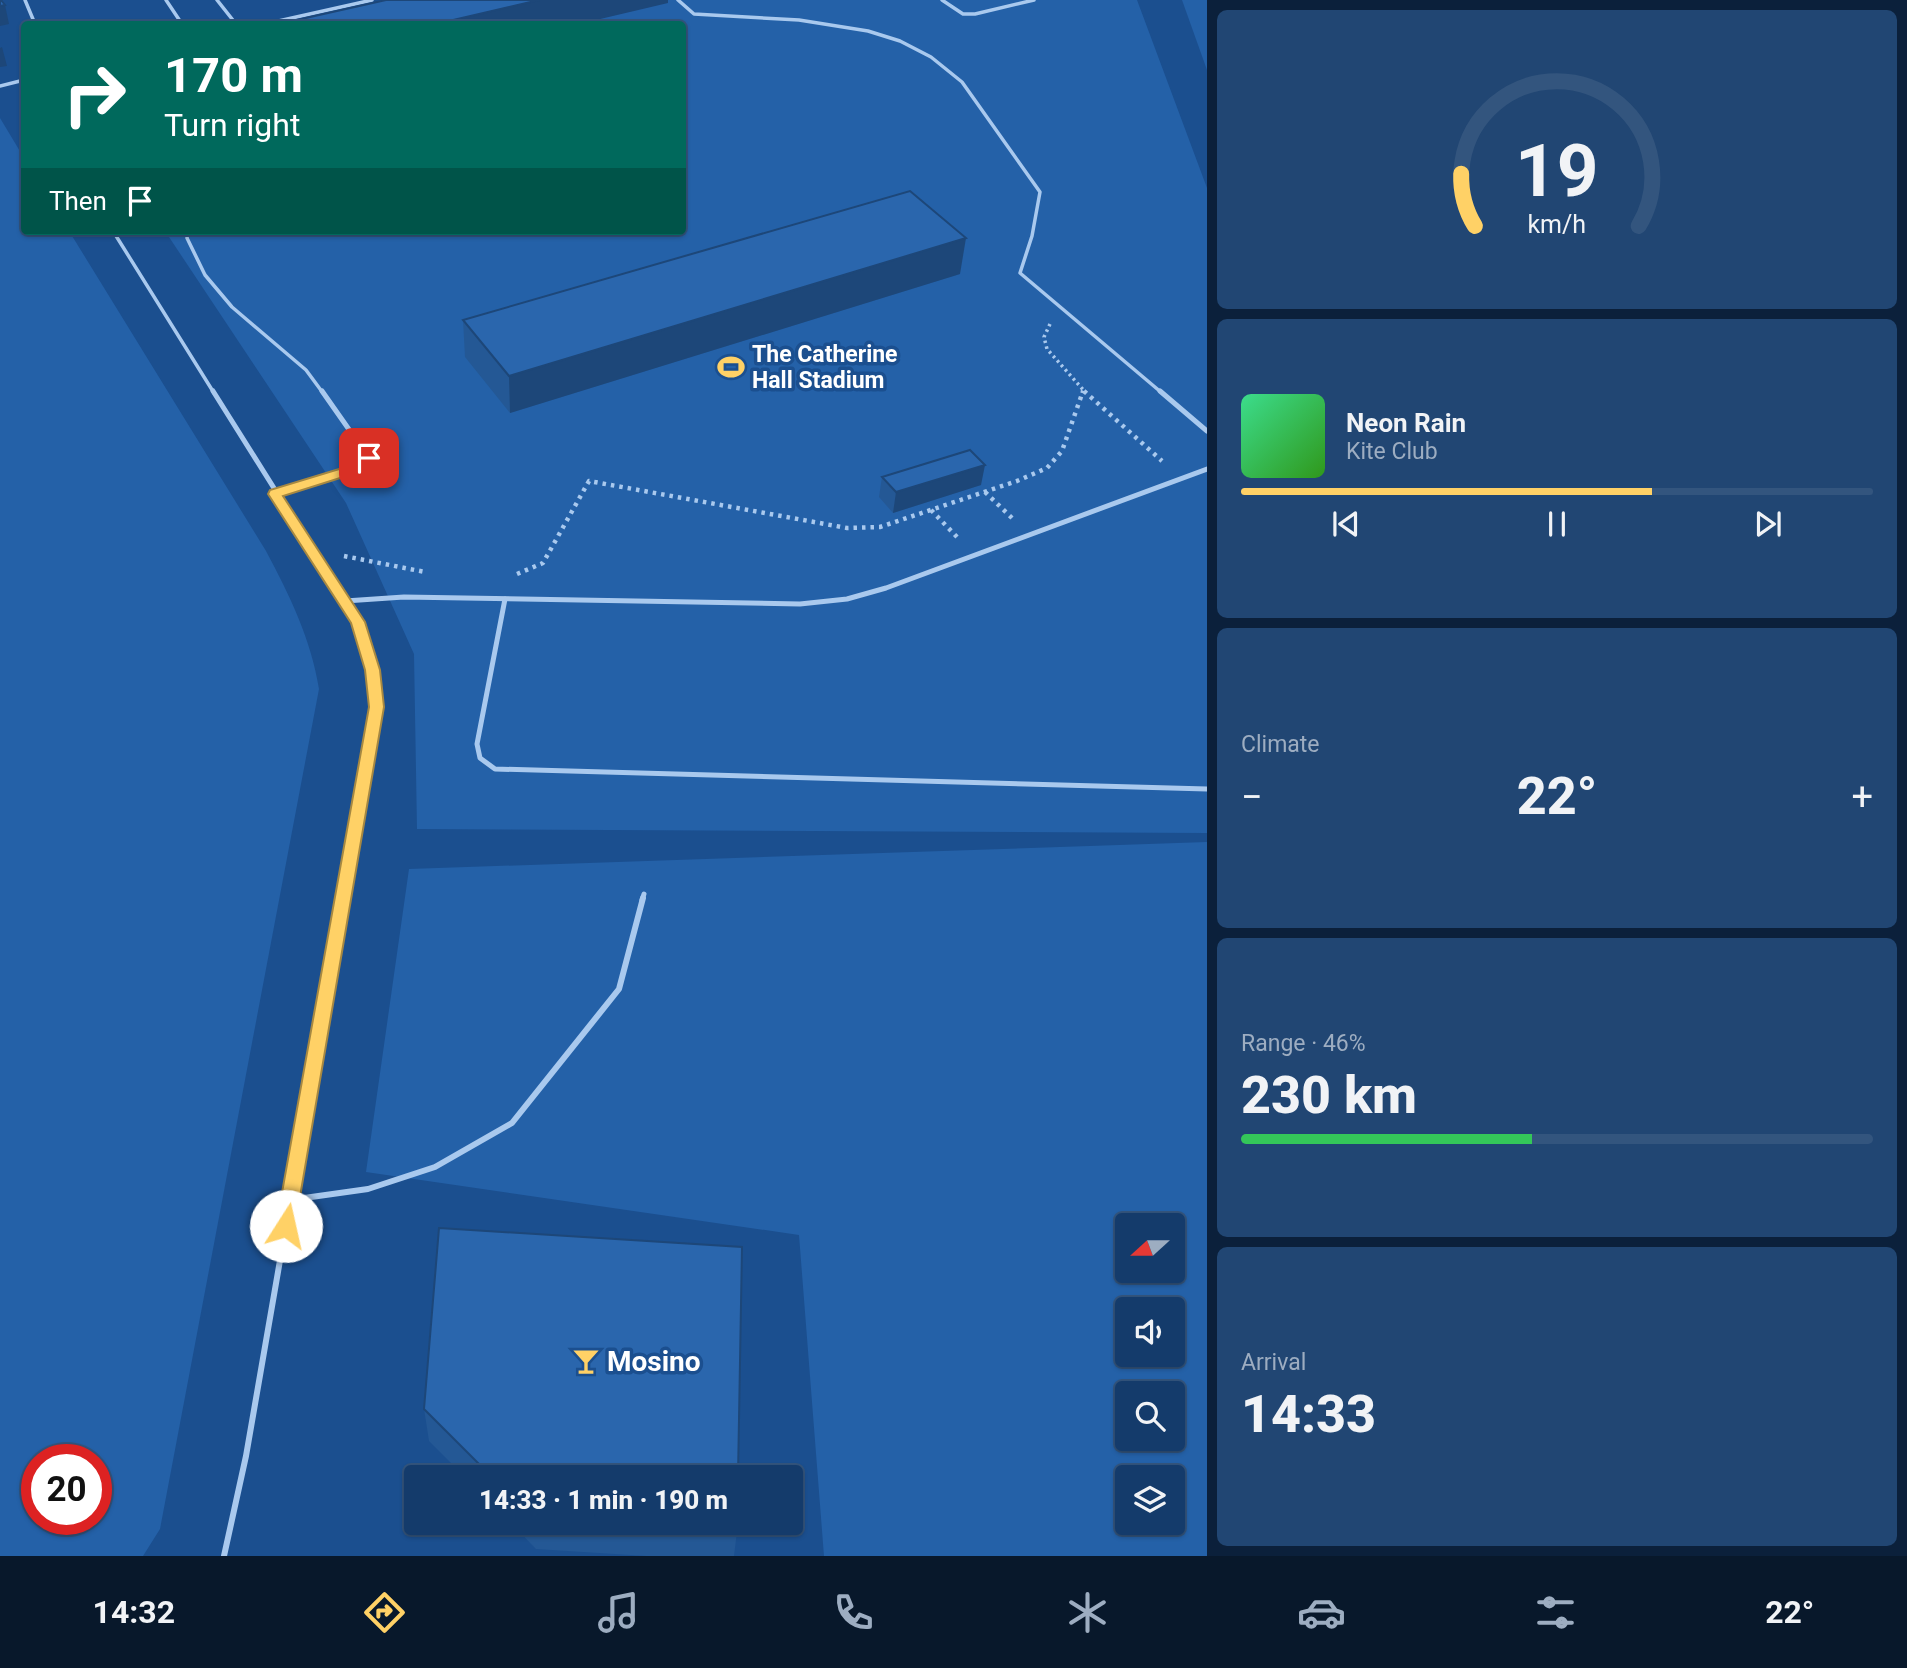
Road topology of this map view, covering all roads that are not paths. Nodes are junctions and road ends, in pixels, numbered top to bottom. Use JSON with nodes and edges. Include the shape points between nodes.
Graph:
{"nodes":[{"id":1,"x":25,"y":0,"type":"edge"},
{"id":2,"x":166,"y":0,"type":"edge"},
{"id":3,"x":216,"y":0,"type":"edge"},
{"id":4,"x":372,"y":0,"type":"edge"},
{"id":5,"x":678,"y":0,"type":"edge"},
{"id":6,"x":942,"y":0,"type":"edge"},
{"id":7,"x":1034,"y":0,"type":"edge"},
{"id":8,"x":35,"y":21,"type":"edge"},
{"id":9,"x":180,"y":21,"type":"edge"},
{"id":10,"x":234,"y":21,"type":"edge"},
{"id":11,"x":278,"y":21,"type":"edge"},
{"id":12,"x":21,"y":81,"type":"edge"},
{"id":13,"x":0,"y":86,"type":"edge"},
{"id":14,"x":115,"y":235,"type":"edge"},
{"id":15,"x":187,"y":235,"type":"edge"},
{"id":16,"x":1207,"y":431,"type":"edge"},
{"id":17,"x":1207,"y":470,"type":"edge"},
{"id":18,"x":275,"y":494,"type":"junction"},
{"id":19,"x":505,"y":599,"type":"junction"},
{"id":20,"x":345,"y":601,"type":"junction"},
{"id":21,"x":1207,"y":789,"type":"edge"},
{"id":22,"x":644,"y":894,"type":"dead end"},
{"id":23,"x":290,"y":1200,"type":"junction"},
{"id":24,"x":224,"y":1556,"type":"edge"}],
"edges":[{"from":1,"to":8,"type":"lane"},
{"from":2,"to":9,"type":"lane"},
{"from":3,"to":10,"type":"lane"},
{"from":4,"to":11,"type":"lane"},
{"from":5,"to":16,"type":"lane","via":[[694,14],[827,22],[866,30],[932,58],[960,80],[1040,192],[1020,273]]},
{"from":6,"to":7,"type":"lane","via":[[963,13],[975,14]]},
{"from":12,"to":13,"type":"lane"},
{"from":14,"to":18,"type":"lane"},
{"from":15,"to":18,"type":"lane","via":[[205,275],[232,307],[306,370],[367,452],[366,463],[354,469]]},
{"from":17,"to":19,"type":"lane","via":[[847,599],[800,604]]},
{"from":18,"to":20,"type":"lane"},
{"from":19,"to":20,"type":"lane"},
{"from":19,"to":21,"type":"lane","via":[[477,744],[480,758],[495,769]]},
{"from":20,"to":23,"type":"lane","via":[[358,622],[373,670],[376,707]]},
{"from":22,"to":23,"type":"lane","via":[[619,989],[512,1123],[435,1167],[368,1189]]},
{"from":23,"to":24,"type":"lane"}]}
